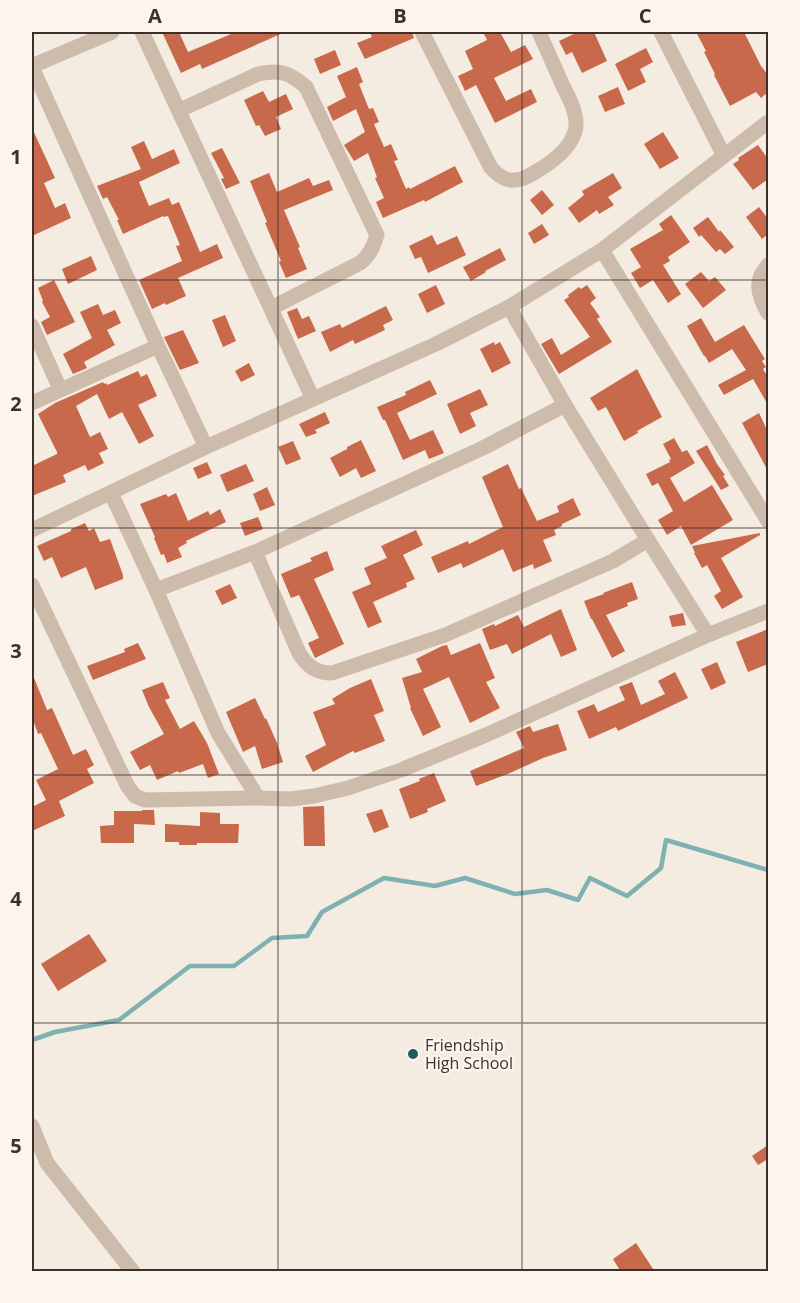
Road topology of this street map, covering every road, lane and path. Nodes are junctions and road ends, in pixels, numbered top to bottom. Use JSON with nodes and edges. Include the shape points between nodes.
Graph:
{"nodes":[{"id":1,"x":112,"y":32,"type":"edge"},
{"id":2,"x":142,"y":32,"type":"edge"},
{"id":3,"x":422,"y":32,"type":"edge"},
{"id":4,"x":538,"y":32,"type":"edge"},
{"id":5,"x":661,"y":32,"type":"edge"},
{"id":6,"x":32,"y":67,"type":"edge"},
{"id":7,"x":180,"y":110,"type":"junction"},
{"id":8,"x":768,"y":122,"type":"edge"},
{"id":9,"x":724,"y":156,"type":"junction"},
{"id":10,"x":602,"y":250,"type":"junction"},
{"id":11,"x":768,"y":264,"type":"edge"},
{"id":12,"x":509,"y":307,"type":"junction"},
{"id":13,"x":271,"y":308,"type":"junction"},
{"id":14,"x":768,"y":313,"type":"edge"},
{"id":15,"x":32,"y":326,"type":"edge"},
{"id":16,"x":158,"y":346,"type":"junction"},
{"id":17,"x":60,"y":389,"type":"junction"},
{"id":18,"x":313,"y":399,"type":"junction"},
{"id":19,"x":32,"y":403,"type":"edge"},
{"id":20,"x":565,"y":405,"type":"junction"},
{"id":21,"x":206,"y":447,"type":"junction"},
{"id":22,"x":111,"y":493,"type":"junction"},
{"id":23,"x":768,"y":521,"type":"edge"},
{"id":24,"x":32,"y":530,"type":"edge"},
{"id":25,"x":648,"y":540,"type":"junction"},
{"id":26,"x":255,"y":552,"type":"junction"},
{"id":27,"x":32,"y":585,"type":"edge"},
{"id":28,"x":156,"y":590,"type":"junction"},
{"id":29,"x":768,"y":611,"type":"edge"},
{"id":30,"x":708,"y":636,"type":"junction"},
{"id":31,"x":258,"y":798,"type":"junction"},
{"id":32,"x":32,"y":1126,"type":"edge"},
{"id":33,"x":133,"y":1272,"type":"edge"}],
"edges":[{"from":1,"to":6,"type":"street"},
{"from":2,"to":7,"type":"street"},
{"from":3,"to":4,"type":"street","via":[[491,168],[499,176],[516,180],[557,157],[576,127],[574,111]]},
{"from":5,"to":9,"type":"street"},
{"from":6,"to":16,"type":"street"},
{"from":7,"to":13,"type":"street"},
{"from":7,"to":13,"type":"street","via":[[258,74],[282,72],[294,76],[306,87],[377,235],[360,263]]},
{"from":8,"to":9,"type":"street"},
{"from":9,"to":10,"type":"street"},
{"from":10,"to":12,"type":"street"},
{"from":10,"to":23,"type":"street"},
{"from":11,"to":14,"type":"street","via":[[760,278],[759,291]]},
{"from":12,"to":18,"type":"street"},
{"from":12,"to":20,"type":"street"},
{"from":13,"to":18,"type":"street"},
{"from":15,"to":17,"type":"street"},
{"from":16,"to":17,"type":"street"},
{"from":16,"to":21,"type":"street"},
{"from":17,"to":19,"type":"street"},
{"from":18,"to":21,"type":"street"},
{"from":20,"to":25,"type":"street"},
{"from":20,"to":26,"type":"street","via":[[483,448]]},
{"from":21,"to":22,"type":"street"},
{"from":22,"to":24,"type":"street"},
{"from":22,"to":28,"type":"street"},
{"from":25,"to":26,"type":"street","via":[[613,561],[445,635],[325,673],[311,668],[299,654]]},
{"from":25,"to":30,"type":"street"},
{"from":26,"to":28,"type":"street"},
{"from":27,"to":31,"type":"street","via":[[135,796],[144,800]]},
{"from":28,"to":31,"type":"street","via":[[218,733]]},
{"from":29,"to":30,"type":"street"},
{"from":30,"to":31,"type":"street","via":[[486,735],[369,781],[314,796]]},
{"from":32,"to":33,"type":"street","via":[[47,1163]]}]}
